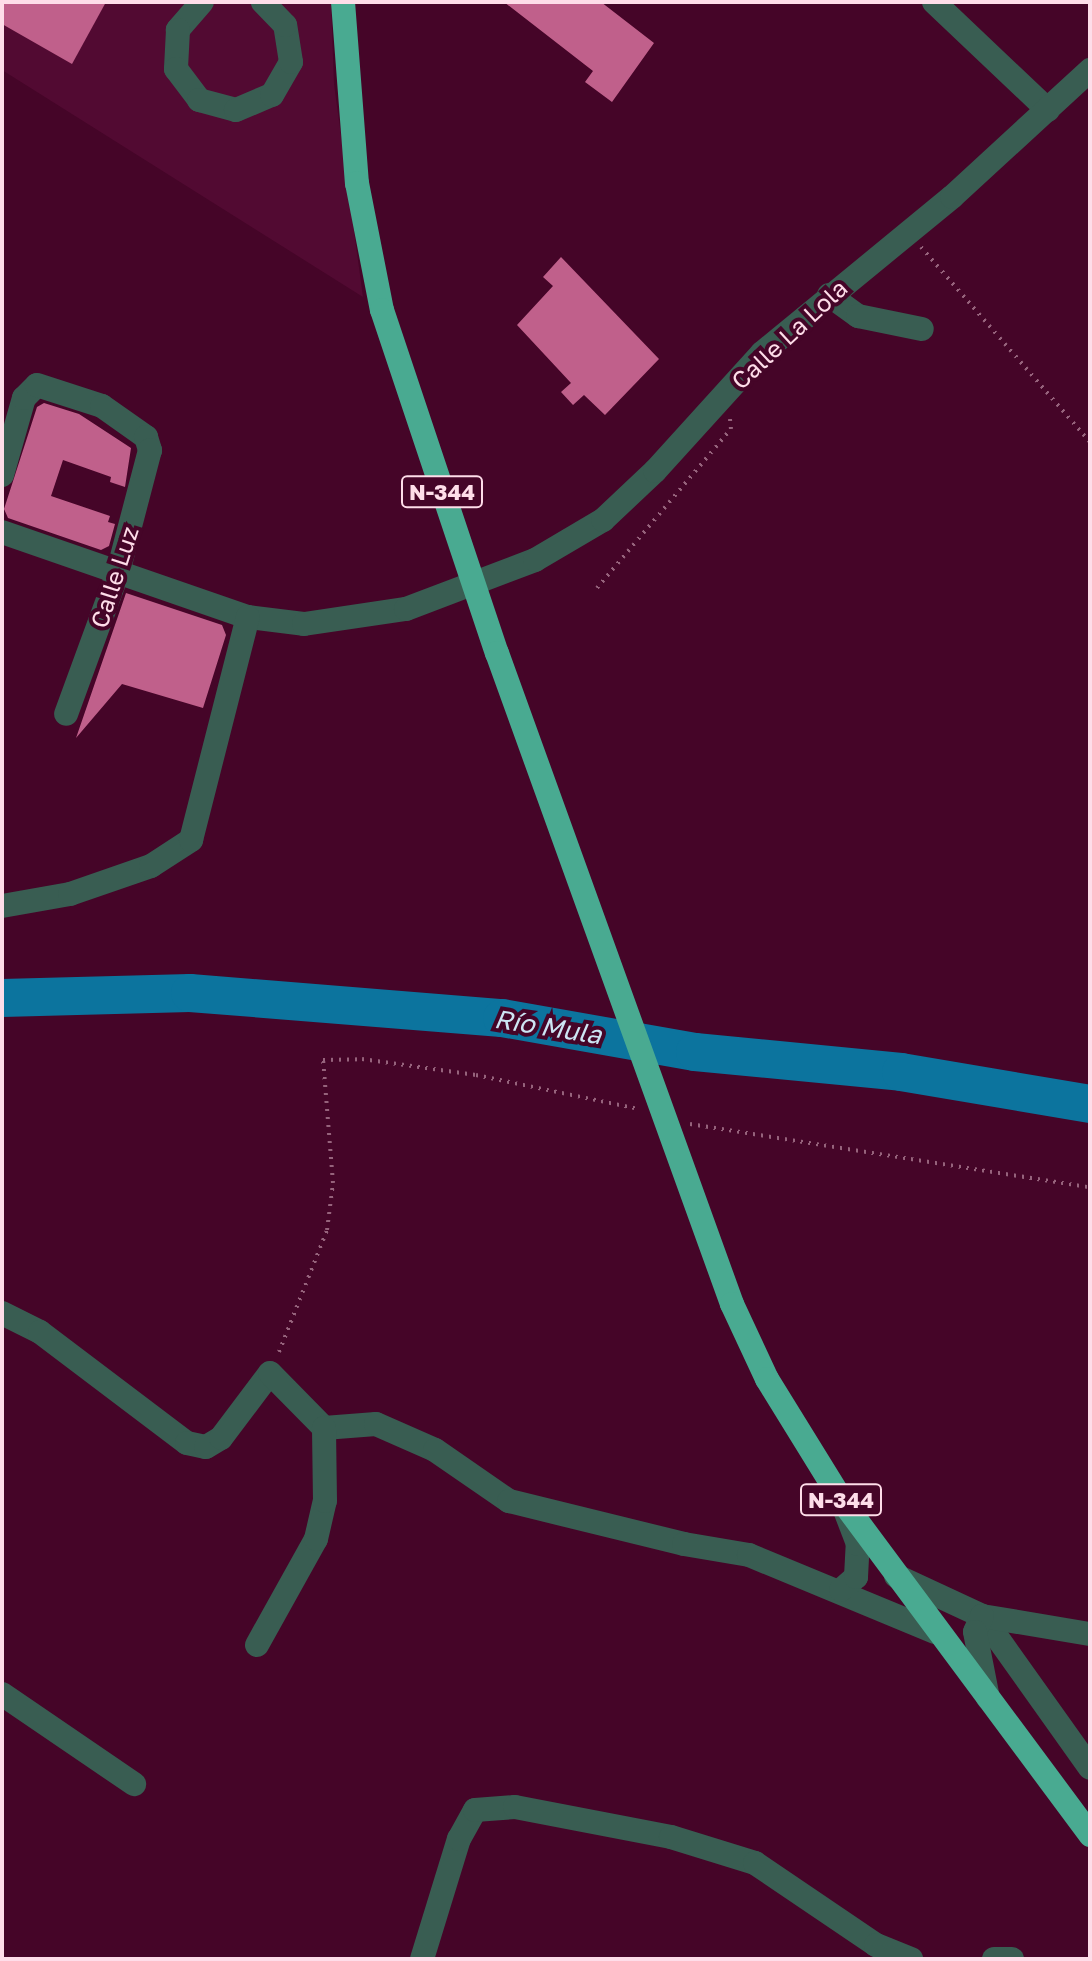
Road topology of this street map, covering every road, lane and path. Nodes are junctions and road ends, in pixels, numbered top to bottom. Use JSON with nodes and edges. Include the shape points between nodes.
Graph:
{"nodes":[{"id":1,"x":263,"y":2,"type":"edge"},
{"id":2,"x":343,"y":2,"type":"edge"},
{"id":3,"x":934,"y":2,"type":"edge"},
{"id":4,"x":186,"y":6,"type":"edge"},
{"id":5,"x":1090,"y":70,"type":"edge"},
{"id":6,"x":1048,"y":110,"type":"junction"},
{"id":7,"x":908,"y":231,"type":"junction"},
{"id":8,"x":829,"y":295,"type":"junction"},
{"id":9,"x":922,"y":329,"type":"dead end"},
{"id":10,"x":729,"y":389,"type":"junction"},
{"id":11,"x":1090,"y":442,"type":"edge"},
{"id":12,"x":2,"y":475,"type":"edge"},
{"id":13,"x":2,"y":532,"type":"edge"},
{"id":14,"x":118,"y":572,"type":"junction"},
{"id":15,"x":597,"y":588,"type":"dead end"},
{"id":16,"x":248,"y":617,"type":"junction"},
{"id":17,"x":66,"y":714,"type":"dead end"},
{"id":18,"x":2,"y":906,"type":"edge"},
{"id":19,"x":665,"y":1118,"type":"junction"},
{"id":20,"x":1090,"y":1187,"type":"edge"},
{"id":21,"x":2,"y":1313,"type":"edge"},
{"id":22,"x":270,"y":1373,"type":"junction"},
{"id":23,"x":324,"y":1428,"type":"junction"},
{"id":24,"x":843,"y":1502,"type":"junction"},
{"id":25,"x":896,"y":1576,"type":"junction"},
{"id":26,"x":841,"y":1590,"type":"junction"},
{"id":27,"x":982,"y":1616,"type":"junction"},
{"id":28,"x":935,"y":1632,"type":"junction"},
{"id":29,"x":1090,"y":1634,"type":"edge"},
{"id":30,"x":257,"y":1645,"type":"dead end"},
{"id":31,"x":2,"y":1694,"type":"edge"},
{"id":32,"x":988,"y":1698,"type":"junction"},
{"id":33,"x":1080,"y":1739,"type":"edge"},
{"id":34,"x":1090,"y":1768,"type":"edge"},
{"id":35,"x":134,"y":1784,"type":"dead end"},
{"id":36,"x":1090,"y":1835,"type":"edge"},
{"id":37,"x":422,"y":1959,"type":"edge"},
{"id":38,"x":911,"y":1959,"type":"edge"},
{"id":39,"x":994,"y":1959,"type":"edge"},
{"id":40,"x":1012,"y":1959,"type":"edge"}],
"edges":[{"from":1,"to":4,"type":"street","via":[[285,25],[291,62],[272,95],[236,110],[199,100],[181,78],[174,49]]},
{"from":2,"to":19,"type":"highway","number":"N-344","via":[[357,183],[382,310]]},
{"from":3,"to":6,"type":"street"},
{"from":5,"to":6,"type":"street","name":"Calle La Lola"},
{"from":6,"to":7,"type":"street","name":"Calle La Lola"},
{"from":7,"to":8,"type":"street","name":"Calle La Lola"},
{"from":7,"to":11,"type":"path"},
{"from":8,"to":9,"type":"street","via":[[858,316]]},
{"from":8,"to":10,"type":"street","name":"Calle La Lola"},
{"from":10,"to":15,"type":"path","via":[[731,429]]},
{"from":10,"to":16,"type":"street","name":"Calle La Lola","via":[[603,520],[535,560],[406,609],[304,624]]},
{"from":12,"to":14,"type":"street","name":"Calle Luz","via":[[24,398],[37,385],[102,406],[146,437],[150,450],[144,484]]},
{"from":13,"to":14,"type":"street","name":"Calle La Lola"},
{"from":14,"to":16,"type":"street","name":"Calle La Lola"},
{"from":14,"to":17,"type":"street","name":"Calle Luz"},
{"from":16,"to":18,"type":"street","via":[[191,840],[151,866],[84,890]]},
{"from":19,"to":20,"type":"path"},
{"from":19,"to":22,"type":"path","via":[[476,1075],[362,1059],[323,1060],[333,1183],[327,1230]]},
{"from":19,"to":24,"type":"highway","number":"N-344","via":[[737,1317],[767,1379]]},
{"from":21,"to":22,"type":"street","via":[[40,1332],[187,1443],[206,1447],[221,1438]]},
{"from":22,"to":23,"type":"street"},
{"from":23,"to":26,"type":"street","via":[[376,1424],[435,1450],[509,1501],[749,1555]]},
{"from":23,"to":30,"type":"street","via":[[325,1501],[316,1539]]},
{"from":24,"to":25,"type":"highway","number":"N-344"},
{"from":24,"to":26,"type":"street","via":[[858,1544],[856,1577]]},
{"from":25,"to":27,"type":"street"},
{"from":25,"to":28,"type":"highway","number":"N-344"},
{"from":26,"to":28,"type":"street"},
{"from":27,"to":29,"type":"street"},
{"from":27,"to":32,"type":"street","via":[[975,1632]]},
{"from":27,"to":33,"type":"street"},
{"from":28,"to":32,"type":"highway","number":"N-344"},
{"from":31,"to":35,"type":"street"},
{"from":32,"to":36,"type":"highway","number":"N-344"},
{"from":33,"to":34,"type":"street"},
{"from":37,"to":38,"type":"street","via":[[459,1839],[475,1810],[515,1807],[671,1837],[755,1863],[876,1945]]},
{"from":39,"to":40,"type":"street"}]}
